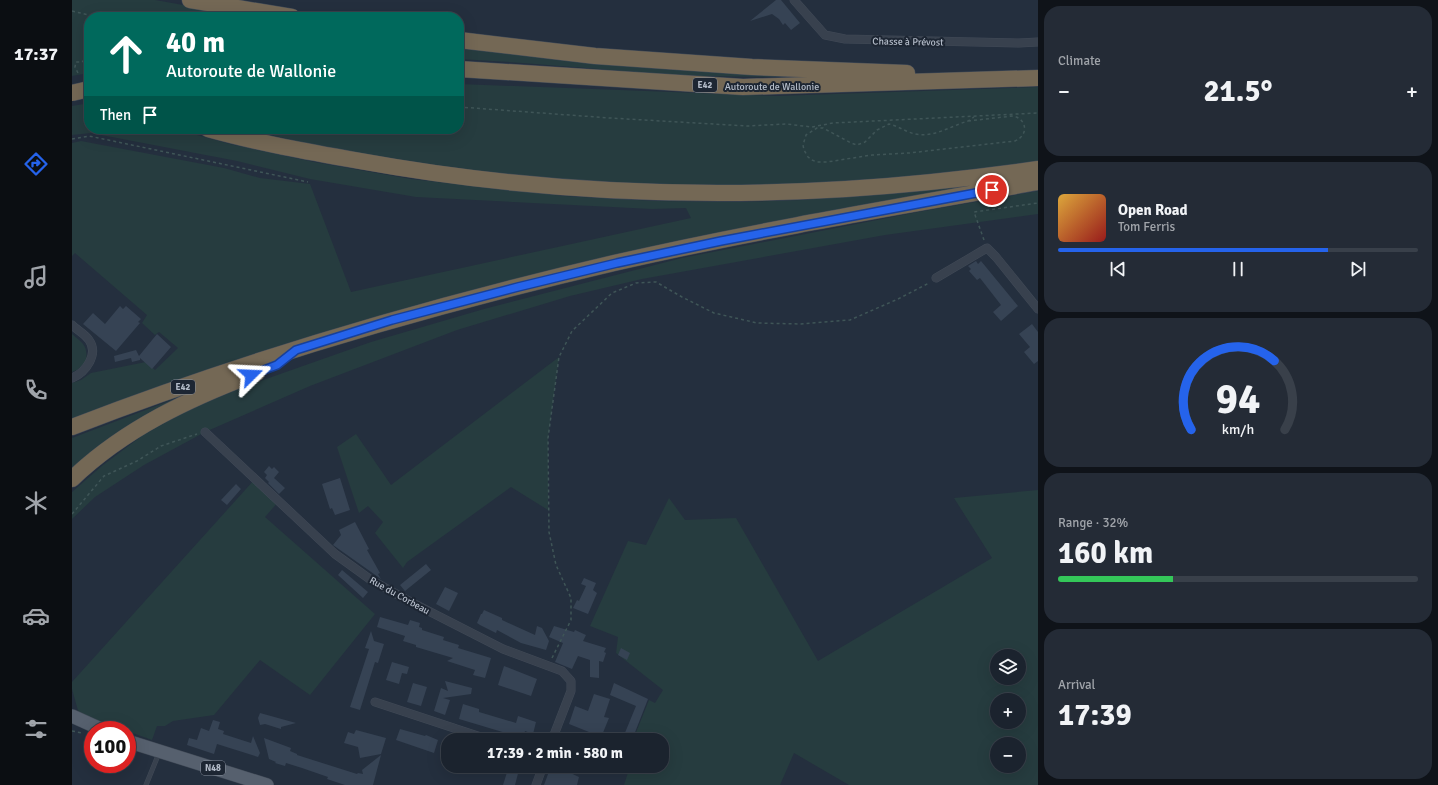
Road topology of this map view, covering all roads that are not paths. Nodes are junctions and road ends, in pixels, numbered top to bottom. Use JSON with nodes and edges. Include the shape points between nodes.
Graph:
{"nodes":[{"id":1,"x":190,"y":0,"type":"edge"},
{"id":2,"x":794,"y":0,"type":"edge"},
{"id":3,"x":262,"y":12,"type":"edge"},
{"id":4,"x":464,"y":41,"type":"edge"},
{"id":5,"x":1038,"y":42,"type":"edge"},
{"id":6,"x":464,"y":69,"type":"edge"},
{"id":7,"x":1038,"y":78,"type":"edge"},
{"id":8,"x":952,"y":80,"type":"junction"},
{"id":9,"x":84,"y":90,"type":"edge"},
{"id":10,"x":72,"y":91,"type":"edge"},
{"id":11,"x":84,"y":94,"type":"edge"},
{"id":12,"x":228,"y":134,"type":"edge"},
{"id":13,"x":1038,"y":169,"type":"edge"},
{"id":14,"x":1038,"y":182,"type":"edge"},
{"id":15,"x":936,"y":278,"type":"road end"},
{"id":16,"x":1038,"y":309,"type":"edge"},
{"id":17,"x":72,"y":325,"type":"edge"},
{"id":18,"x":296,"y":350,"type":"junction"},
{"id":19,"x":72,"y":378,"type":"edge"},
{"id":20,"x":72,"y":427,"type":"edge"},
{"id":21,"x":205,"y":432,"type":"road end"},
{"id":22,"x":72,"y":479,"type":"edge"},
{"id":23,"x":375,"y":702,"type":"dead end"},
{"id":24,"x":72,"y":716,"type":"edge"},
{"id":25,"x":84,"y":721,"type":"edge"},
{"id":26,"x":72,"y":727,"type":"edge"},
{"id":27,"x":84,"y":730,"type":"edge"},
{"id":28,"x":469,"y":733,"type":"edge"},
{"id":29,"x":555,"y":733,"type":"edge"},
{"id":30,"x":136,"y":744,"type":"edge"},
{"id":31,"x":160,"y":751,"type":"junction"},
{"id":32,"x":540,"y":773,"type":"edge"},
{"id":33,"x":146,"y":785,"type":"edge"},
{"id":34,"x":267,"y":785,"type":"edge"},
{"id":35,"x":536,"y":785,"type":"edge"}],
"edges":[{"from":1,"to":3,"type":"highway"},
{"from":2,"to":5,"type":"street","name":"Chasse à Prévost","via":[[825,35],[845,39]]},
{"from":4,"to":8,"type":"highway","via":[[603,56],[752,67],[902,72]]},
{"from":6,"to":8,"type":"highway","name":"Autoroute de Wallonie","number":"E42","via":[[743,87]]},
{"from":7,"to":8,"type":"highway","name":"Autoroute de Wallonie","number":"E42"},
{"from":9,"to":10,"type":"highway","bridge":true},
{"from":10,"to":11,"type":"highway"},
{"from":12,"to":13,"type":"highway","via":[[405,169],[566,188],[638,192],[847,189]]},
{"from":14,"to":18,"type":"highway","number":"E42","via":[[833,219],[617,263],[392,320]]},
{"from":15,"to":16,"type":"street","via":[[987,248]]},
{"from":17,"to":19,"type":"street","via":[[89,340],[92,349],[91,360],[85,369]]},
{"from":18,"to":20,"type":"highway","number":"E42"},
{"from":18,"to":22,"type":"highway","via":[[277,365],[201,395],[146,424],[110,447]]},
{"from":21,"to":29,"type":"street","name":"Rue du Corbeau","via":[[335,554],[371,580],[504,649],[562,671],[571,681],[571,691]]},
{"from":23,"to":28,"type":"street"},
{"from":24,"to":25,"type":"main road"},
{"from":26,"to":27,"type":"main road"},
{"from":30,"to":31,"type":"main road","number":"N48"},
{"from":31,"to":33,"type":"lane"},
{"from":31,"to":34,"type":"main road","number":"N48"},
{"from":32,"to":35,"type":"street"}]}
